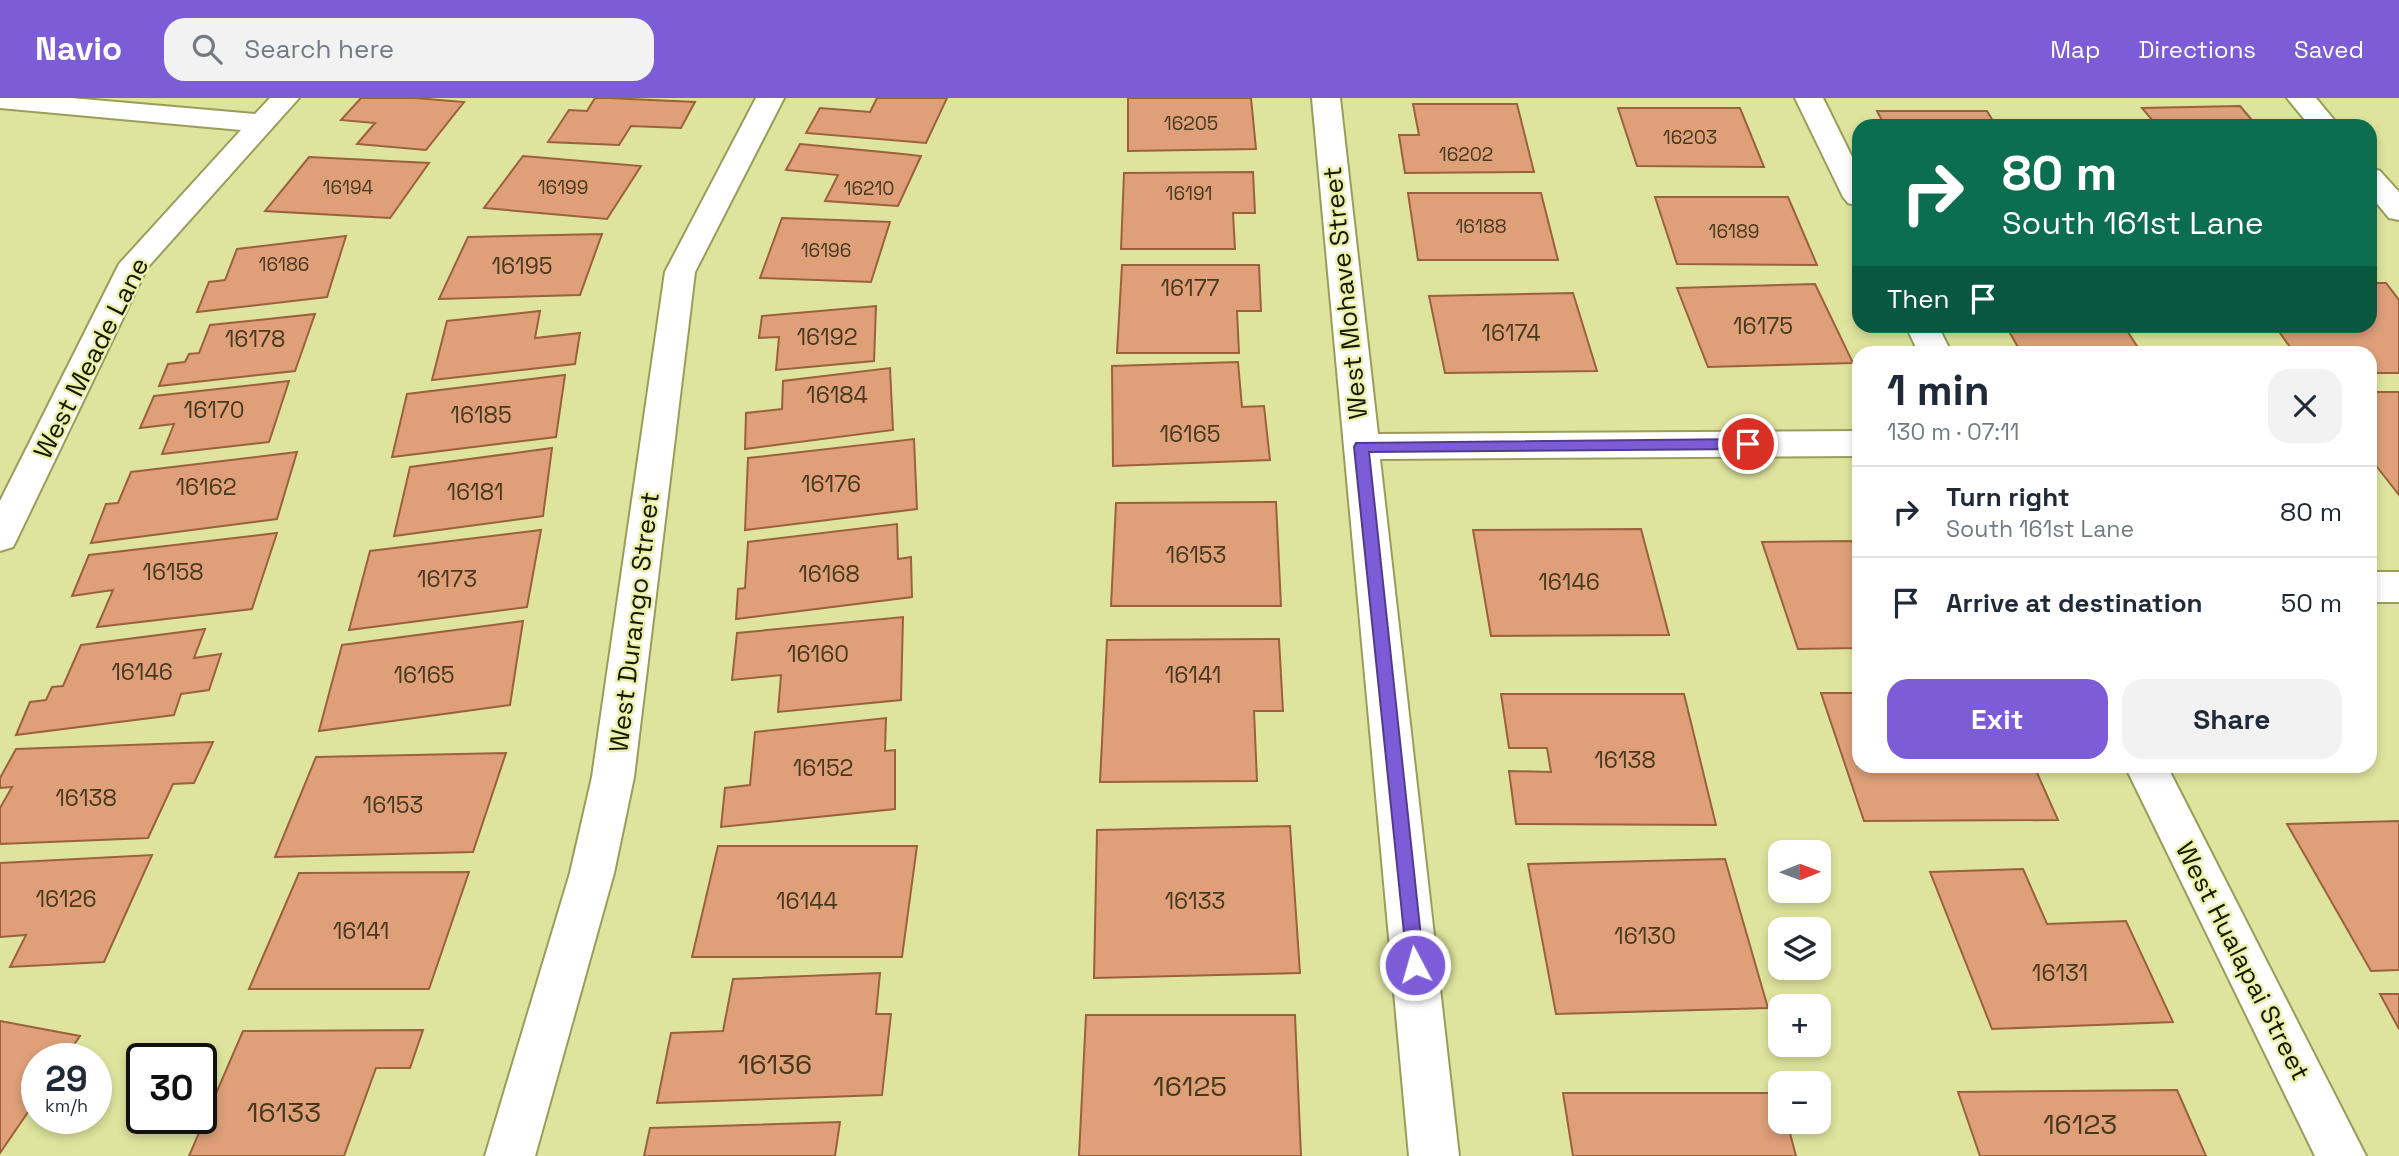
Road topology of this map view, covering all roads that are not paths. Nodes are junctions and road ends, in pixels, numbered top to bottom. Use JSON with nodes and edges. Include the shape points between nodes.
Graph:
{"nodes":[{"id":1,"x":285,"y":98,"type":"edge"},
{"id":2,"x":770,"y":98,"type":"edge"},
{"id":3,"x":1326,"y":98,"type":"edge"},
{"id":4,"x":1810,"y":98,"type":"edge"},
{"id":5,"x":2301,"y":98,"type":"edge"},
{"id":6,"x":0,"y":100,"type":"edge"},
{"id":7,"x":2319,"y":119,"type":"edge"},
{"id":8,"x":261,"y":123,"type":"junction"},
{"id":9,"x":1852,"y":185,"type":"edge"},
{"id":10,"x":2377,"y":185,"type":"edge"},
{"id":11,"x":2399,"y":211,"type":"edge"},
{"id":12,"x":1852,"y":443,"type":"edge"},
{"id":13,"x":1361,"y":447,"type":"junction"},
{"id":14,"x":0,"y":537,"type":"edge"},
{"id":15,"x":2377,"y":587,"type":"edge"},
{"id":16,"x":2399,"y":587,"type":"edge"},
{"id":17,"x":2148,"y":773,"type":"edge"},
{"id":18,"x":510,"y":1156,"type":"edge"},
{"id":19,"x":1434,"y":1156,"type":"edge"},
{"id":20,"x":2341,"y":1156,"type":"edge"}],
"edges":[{"from":1,"to":8,"type":"street","name":"West Meade Lane"},
{"from":2,"to":18,"type":"street","name":"West Durango Street","via":[[680,272],[613,777],[592,873]]},
{"from":3,"to":13,"type":"street","name":"West Mohave Street"},
{"from":4,"to":9,"type":"street"},
{"from":5,"to":7,"type":"street"},
{"from":6,"to":8,"type":"street"},
{"from":8,"to":14,"type":"street","name":"West Meade Lane","via":[[134,264]]},
{"from":10,"to":11,"type":"street"},
{"from":12,"to":13,"type":"street"},
{"from":13,"to":19,"type":"street","name":"West Mohave Street"},
{"from":15,"to":16,"type":"street"},
{"from":17,"to":20,"type":"street","name":"West Hualapai Street"}]}
